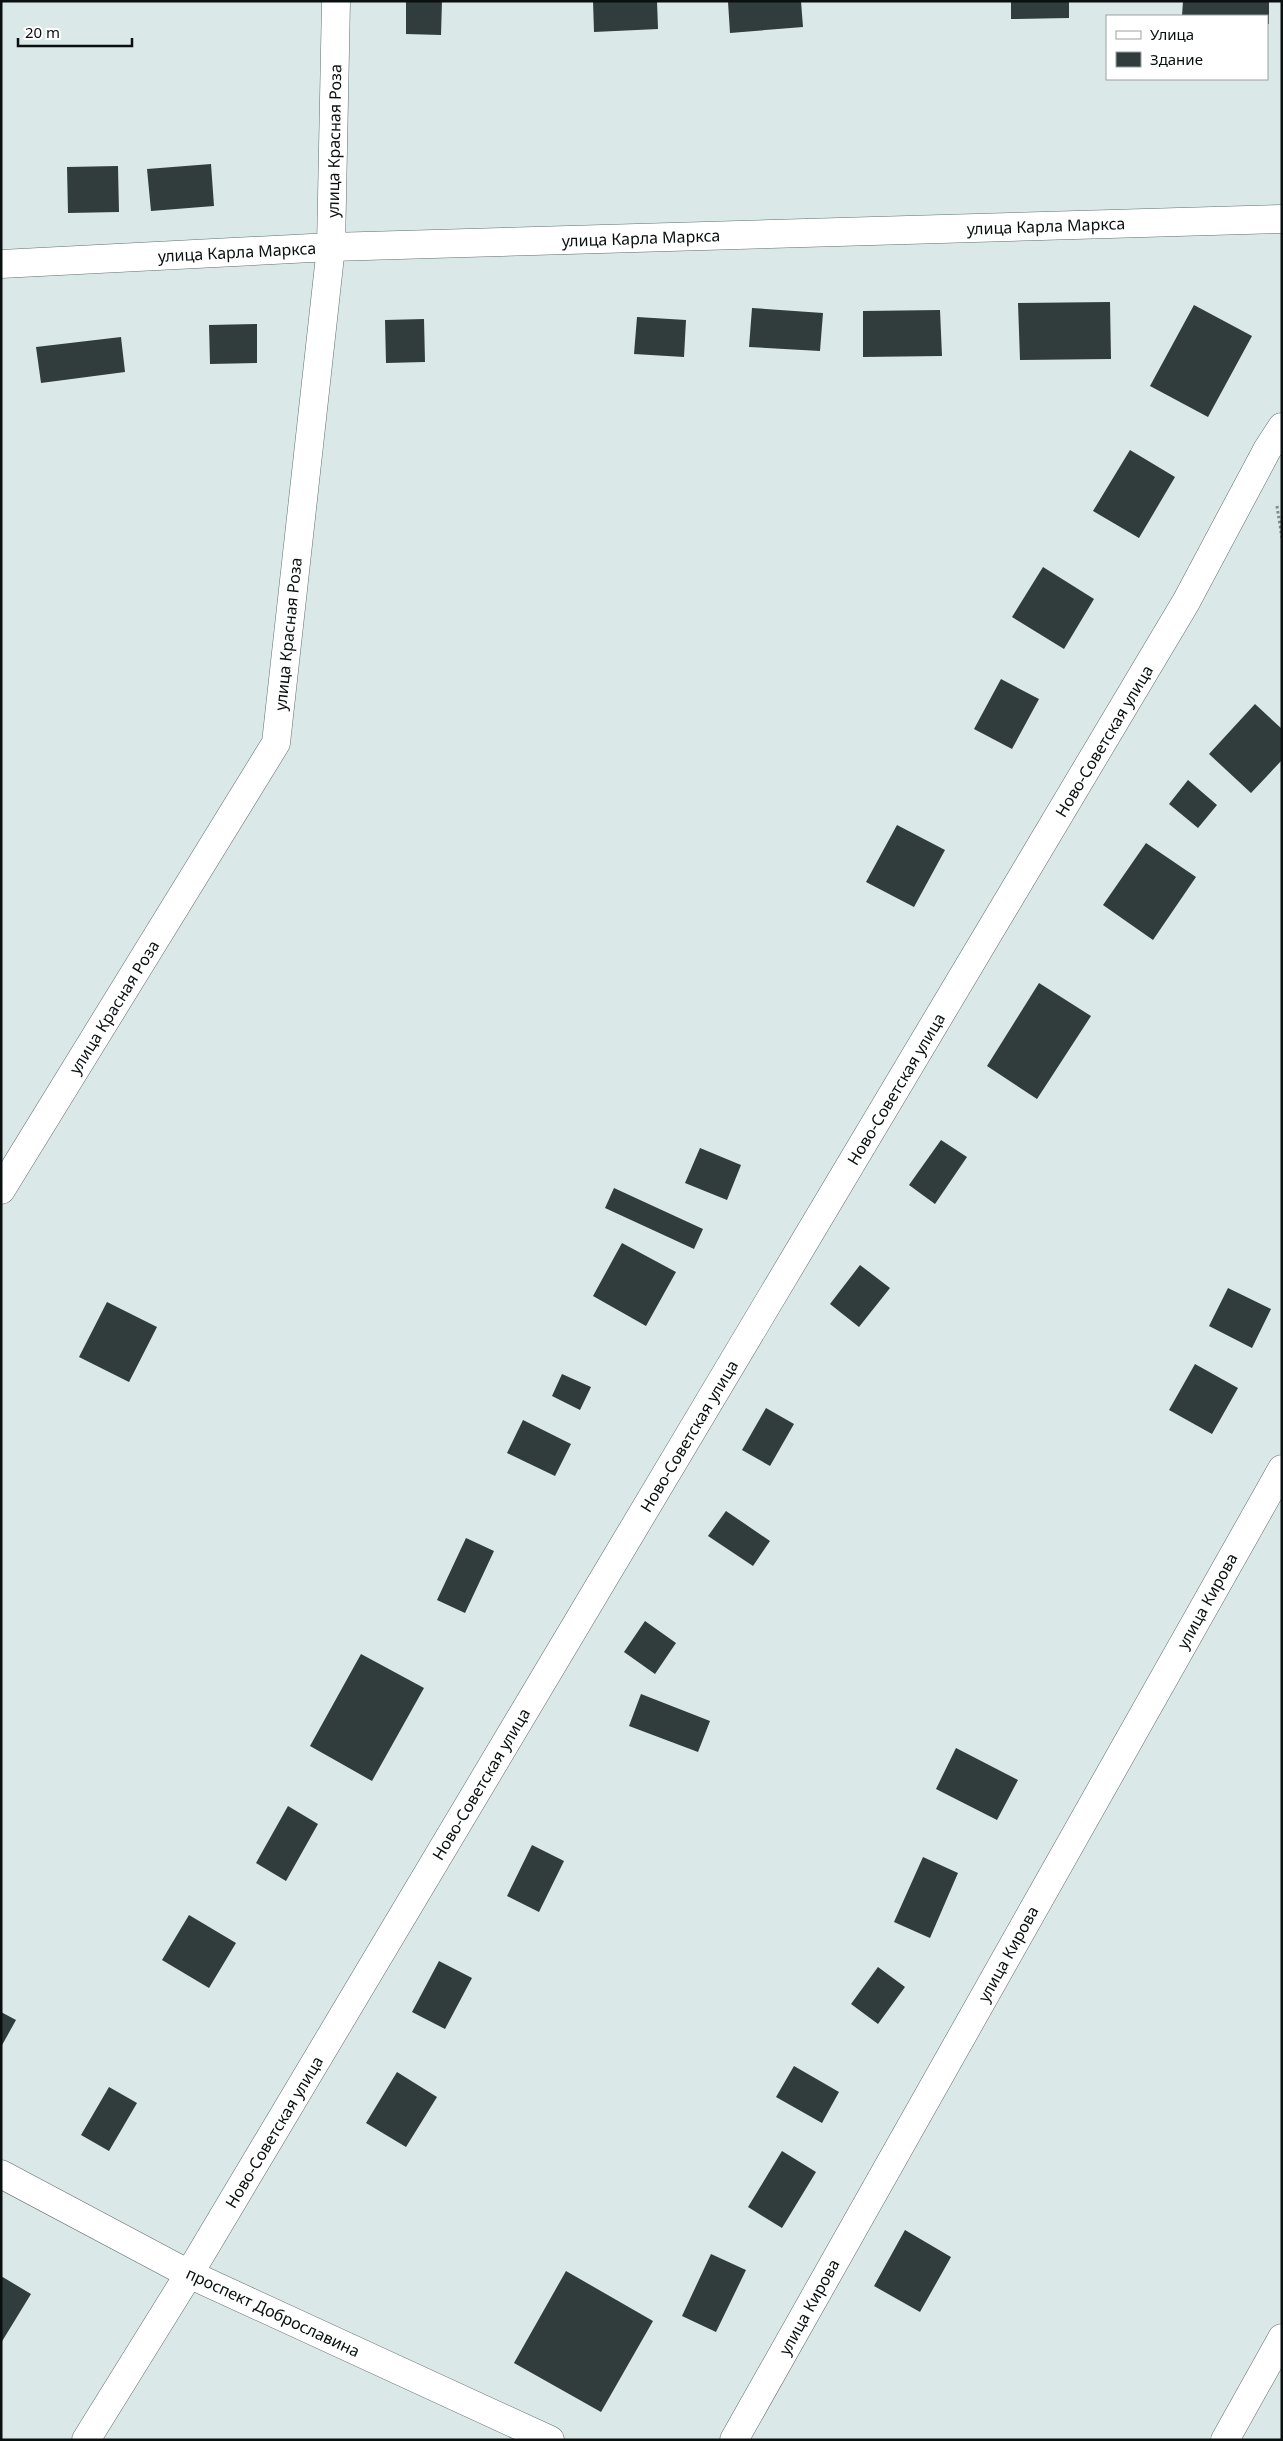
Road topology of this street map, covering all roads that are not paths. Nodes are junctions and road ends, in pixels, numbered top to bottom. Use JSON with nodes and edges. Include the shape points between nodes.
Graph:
{"nodes":[{"id":1,"x":336,"y":1,"type":"edge"},
{"id":2,"x":1282,"y":219,"type":"edge"},
{"id":3,"x":332,"y":247,"type":"junction"},
{"id":4,"x":1,"y":264,"type":"edge"},
{"id":5,"x":1282,"y":428,"type":"edge"},
{"id":6,"x":1,"y":1190,"type":"edge"},
{"id":7,"x":1282,"y":1469,"type":"edge"},
{"id":8,"x":1,"y":2174,"type":"edge"},
{"id":9,"x":189,"y":2274,"type":"junction"},
{"id":10,"x":1282,"y":2338,"type":"edge"},
{"id":11,"x":86,"y":2440,"type":"edge"},
{"id":12,"x":550,"y":2440,"type":"edge"},
{"id":13,"x":734,"y":2440,"type":"edge"},
{"id":14,"x":1225,"y":2440,"type":"edge"}],
"edges":[{"from":1,"to":3,"type":"street","name":"улица Красная Роза"},
{"from":2,"to":3,"type":"street","name":"улица Карла Маркса"},
{"from":3,"to":4,"type":"street","name":"улица Карла Маркса"},
{"from":3,"to":6,"type":"street","name":"улица Красная Роза","via":[[276,743]]},
{"from":5,"to":9,"type":"street","name":"Ново-Советская улица","via":[[1267,450],[1186,602]]},
{"from":7,"to":13,"type":"street","name":"улица Кирова"},
{"from":8,"to":9,"type":"street","name":"проспект Доброславина"},
{"from":9,"to":11,"type":"street","name":"Ново-Советская улица"},
{"from":9,"to":12,"type":"street","name":"проспект Доброславина"},
{"from":10,"to":14,"type":"street"}]}
